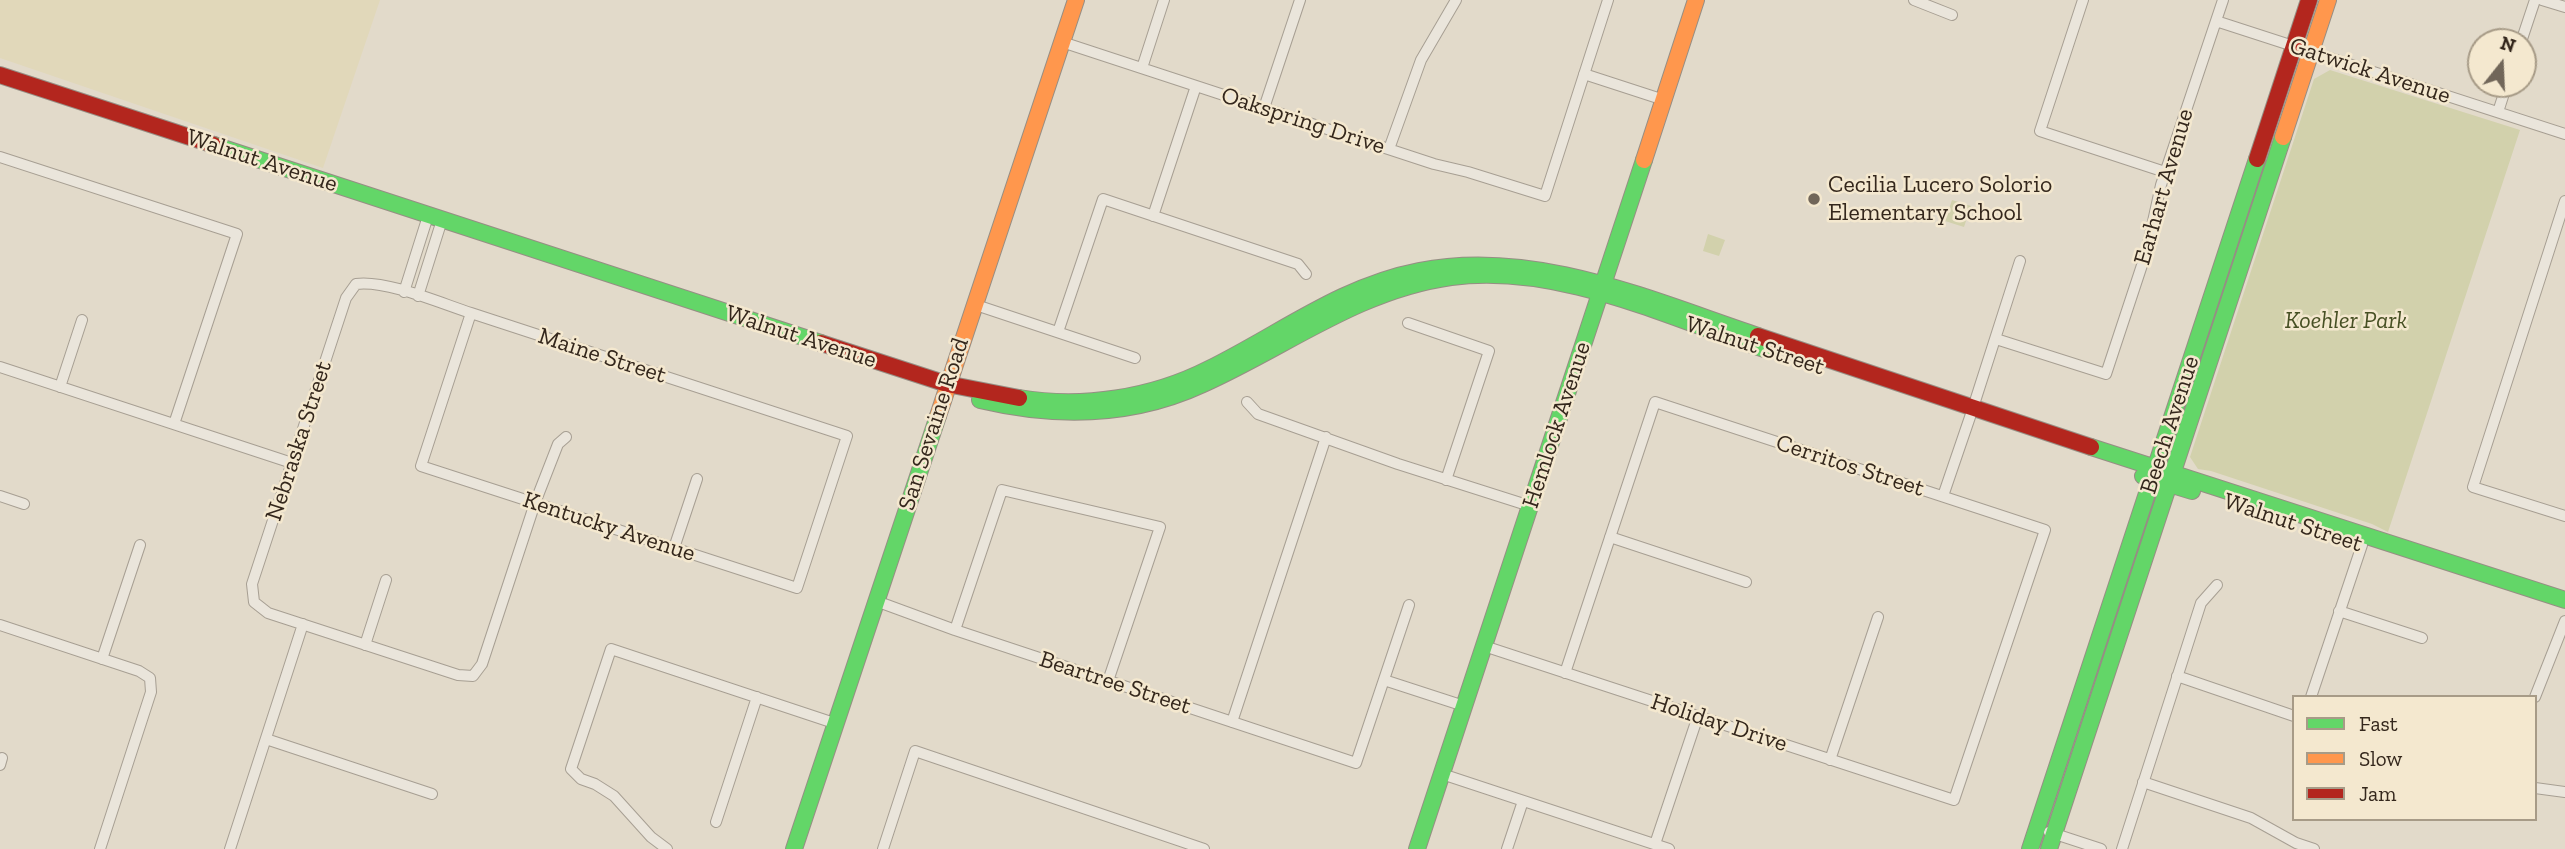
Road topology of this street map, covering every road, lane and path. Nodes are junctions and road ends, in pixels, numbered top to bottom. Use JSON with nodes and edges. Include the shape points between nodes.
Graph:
{"nodes":[{"id":1,"x":1076,"y":0,"type":"edge"},
{"id":2,"x":1164,"y":0,"type":"edge"},
{"id":3,"x":1300,"y":0,"type":"edge"},
{"id":4,"x":1456,"y":0,"type":"edge"},
{"id":5,"x":1608,"y":0,"type":"edge"},
{"id":6,"x":1696,"y":0,"type":"edge"},
{"id":7,"x":1914,"y":0,"type":"edge"},
{"id":8,"x":2083,"y":0,"type":"edge"},
{"id":9,"x":2223,"y":0,"type":"edge"},
{"id":10,"x":2309,"y":0,"type":"edge"},
{"id":11,"x":2328,"y":0,"type":"edge"},
{"id":12,"x":2535,"y":0,"type":"edge"},
{"id":13,"x":2542,"y":0,"type":"edge"},
{"id":14,"x":2565,"y":7,"type":"edge"},
{"id":15,"x":1952,"y":15,"type":"dead end"},
{"id":16,"x":2216,"y":21,"type":"junction"},
{"id":17,"x":2526,"y":28,"type":"edge"},
{"id":18,"x":1062,"y":42,"type":"junction"},
{"id":19,"x":2294,"y":47,"type":"junction"},
{"id":20,"x":2311,"y":52,"type":"junction"},
{"id":21,"x":1142,"y":68,"type":"junction"},
{"id":22,"x":1584,"y":74,"type":"junction"},
{"id":23,"x":0,"y":75,"type":"edge"},
{"id":24,"x":1196,"y":86,"type":"junction"},
{"id":25,"x":2502,"y":98,"type":"edge"},
{"id":26,"x":1664,"y":100,"type":"junction"},
{"id":27,"x":1264,"y":108,"type":"junction"},
{"id":28,"x":2498,"y":112,"type":"junction"},
{"id":29,"x":2565,"y":134,"type":"edge"},
{"id":30,"x":1389,"y":149,"type":"junction"},
{"id":31,"x":0,"y":157,"type":"edge"},
{"id":32,"x":2165,"y":172,"type":"junction"},
{"id":33,"x":2565,"y":201,"type":"edge"},
{"id":34,"x":1153,"y":216,"type":"junction"},
{"id":35,"x":435,"y":218,"type":"junction"},
{"id":36,"x":2020,"y":261,"type":"dead end"},
{"id":37,"x":1306,"y":274,"type":"dead end"},
{"id":38,"x":356,"y":284,"type":"joint"},
{"id":39,"x":1601,"y":289,"type":"junction"},
{"id":40,"x":404,"y":292,"type":"junction"},
{"id":41,"x":418,"y":296,"type":"junction"},
{"id":42,"x":973,"y":304,"type":"junction"},
{"id":43,"x":471,"y":313,"type":"junction"},
{"id":44,"x":82,"y":320,"type":"dead end"},
{"id":45,"x":1408,"y":323,"type":"dead end"},
{"id":46,"x":1058,"y":332,"type":"junction"},
{"id":47,"x":1996,"y":339,"type":"junction"},
{"id":48,"x":1135,"y":358,"type":"dead end"},
{"id":49,"x":0,"y":367,"type":"edge"},
{"id":50,"x":947,"y":384,"type":"junction"},
{"id":51,"x":60,"y":387,"type":"junction"},
{"id":52,"x":1247,"y":402,"type":"dead end"},
{"id":53,"x":1972,"y":413,"type":"junction"},
{"id":54,"x":174,"y":424,"type":"junction"},
{"id":55,"x":566,"y":437,"type":"dead end"},
{"id":56,"x":1326,"y":437,"type":"junction"},
{"id":57,"x":292,"y":463,"type":"junction"},
{"id":58,"x":2154,"y":474,"type":"junction"},
{"id":59,"x":697,"y":479,"type":"dead end"},
{"id":60,"x":1446,"y":480,"type":"junction"},
{"id":61,"x":2171,"y":480,"type":"junction"},
{"id":62,"x":0,"y":496,"type":"edge"},
{"id":63,"x":1942,"y":496,"type":"junction"},
{"id":64,"x":536,"y":503,"type":"junction"},
{"id":65,"x":24,"y":504,"type":"dead end"},
{"id":66,"x":1530,"y":506,"type":"junction"},
{"id":67,"x":2565,"y":516,"type":"edge"},
{"id":68,"x":1610,"y":537,"type":"junction"},
{"id":69,"x":140,"y":545,"type":"dead end"},
{"id":70,"x":2362,"y":545,"type":"junction"},
{"id":71,"x":674,"y":548,"type":"junction"},
{"id":72,"x":386,"y":580,"type":"dead end"},
{"id":73,"x":1746,"y":582,"type":"dead end"},
{"id":74,"x":2217,"y":585,"type":"dead end"},
{"id":75,"x":797,"y":588,"type":"joint"},
{"id":76,"x":2565,"y":600,"type":"edge"},
{"id":77,"x":876,"y":601,"type":"junction"},
{"id":78,"x":1409,"y":605,"type":"dead end"},
{"id":79,"x":2339,"y":611,"type":"junction"},
{"id":80,"x":2565,"y":611,"type":"edge"},
{"id":81,"x":1878,"y":617,"type":"dead end"},
{"id":82,"x":2565,"y":621,"type":"edge"},
{"id":83,"x":303,"y":624,"type":"junction"},
{"id":84,"x":0,"y":625,"type":"edge"},
{"id":85,"x":955,"y":630,"type":"junction"},
{"id":86,"x":2422,"y":638,"type":"dead end"},
{"id":87,"x":365,"y":645,"type":"junction"},
{"id":88,"x":1484,"y":646,"type":"junction"},
{"id":89,"x":102,"y":659,"type":"junction"},
{"id":90,"x":1565,"y":673,"type":"junction"},
{"id":91,"x":2177,"y":676,"type":"junction"},
{"id":92,"x":1384,"y":680,"type":"junction"},
{"id":93,"x":1108,"y":681,"type":"junction"},
{"id":94,"x":2312,"y":695,"type":"edge"},
{"id":95,"x":2536,"y":695,"type":"edge"},
{"id":96,"x":757,"y":697,"type":"junction"},
{"id":97,"x":1464,"y":706,"type":"junction"},
{"id":98,"x":2292,"y":715,"type":"edge"},
{"id":99,"x":1698,"y":716,"type":"junction"},
{"id":100,"x":1232,"y":722,"type":"junction"},
{"id":101,"x":834,"y":723,"type":"junction"},
{"id":102,"x":266,"y":739,"type":"junction"},
{"id":103,"x":1830,"y":760,"type":"junction"},
{"id":104,"x":1442,"y":774,"type":"junction"},
{"id":105,"x":2143,"y":782,"type":"junction"},
{"id":106,"x":2537,"y":788,"type":"edge"},
{"id":107,"x":2565,"y":792,"type":"edge"},
{"id":108,"x":432,"y":794,"type":"dead end"},
{"id":109,"x":1954,"y":800,"type":"joint"},
{"id":110,"x":1523,"y":801,"type":"junction"},
{"id":111,"x":716,"y":822,"type":"dead end"},
{"id":112,"x":2037,"y":828,"type":"junction"},
{"id":113,"x":2052,"y":841,"type":"edge"},
{"id":114,"x":1655,"y":844,"type":"junction"},
{"id":115,"x":100,"y":849,"type":"edge"},
{"id":116,"x":230,"y":849,"type":"edge"},
{"id":117,"x":667,"y":849,"type":"edge"},
{"id":118,"x":794,"y":849,"type":"edge"},
{"id":119,"x":883,"y":849,"type":"edge"},
{"id":120,"x":1204,"y":849,"type":"edge"},
{"id":121,"x":1417,"y":849,"type":"edge"},
{"id":122,"x":1507,"y":849,"type":"edge"},
{"id":123,"x":1669,"y":849,"type":"edge"},
{"id":124,"x":2030,"y":849,"type":"edge"},
{"id":125,"x":2101,"y":849,"type":"edge"},
{"id":126,"x":2122,"y":849,"type":"edge"},
{"id":127,"x":2314,"y":849,"type":"edge"}],
"edges":[{"from":1,"to":18,"type":"street","name":"San Sevaine Road"},
{"from":2,"to":21,"type":"street"},
{"from":3,"to":27,"type":"street"},
{"from":4,"to":30,"type":"street","via":[[1421,61]]},
{"from":5,"to":22,"type":"street"},
{"from":6,"to":26,"type":"street","name":"Hemlock Avenue"},
{"from":7,"to":15,"type":"street"},
{"from":8,"to":32,"type":"street","via":[[2040,131]]},
{"from":9,"to":16,"type":"street","name":"Earhart Avenue"},
{"from":10,"to":19,"type":"street","name":"Beech Avenue"},
{"from":11,"to":20,"type":"street","name":"Beech Avenue"},
{"from":12,"to":17,"type":"street"},
{"from":13,"to":14,"type":"street"},
{"from":16,"to":19,"type":"street","name":"Gatwick Avenue"},
{"from":16,"to":32,"type":"street","name":"Earhart Avenue"},
{"from":18,"to":21,"type":"street","name":"Oakspring Drive"},
{"from":18,"to":42,"type":"street","name":"San Sevaine Road"},
{"from":19,"to":20,"type":"street","name":"Gatwick Avenue"},
{"from":19,"to":58,"type":"street","name":"Beech Avenue"},
{"from":20,"to":28,"type":"street","name":"Gatwick Avenue"},
{"from":20,"to":61,"type":"street","name":"Beech Avenue"},
{"from":21,"to":24,"type":"street","name":"Oakspring Drive"},
{"from":22,"to":26,"type":"street"},
{"from":22,"to":30,"type":"street","name":"Oakspring Drive","via":[[1545,196]]},
{"from":23,"to":35,"type":"street","name":"Walnut Avenue"},
{"from":24,"to":27,"type":"street","name":"Oakspring Drive"},
{"from":24,"to":34,"type":"street"},
{"from":25,"to":28,"type":"street"},
{"from":26,"to":39,"type":"street","name":"Hemlock Avenue"},
{"from":27,"to":30,"type":"street","name":"Oakspring Drive"},
{"from":28,"to":29,"type":"street","name":"Gatwick Avenue"},
{"from":31,"to":54,"type":"street","via":[[237,234]]},
{"from":32,"to":47,"type":"street","name":"Earhart Avenue","via":[[2146,253],[2106,374]]},
{"from":33,"to":67,"type":"street","via":[[2473,486]]},
{"from":34,"to":37,"type":"street","via":[[1298,264]]},
{"from":34,"to":46,"type":"street","via":[[1103,199]]},
{"from":35,"to":40,"type":"street"},
{"from":35,"to":41,"type":"street"},
{"from":35,"to":50,"type":"street","name":"Walnut Avenue"},
{"from":36,"to":47,"type":"street"},
{"from":38,"to":40,"type":"street","name":"Maine Street","via":[[370,282]]},
{"from":38,"to":57,"type":"street","name":"Nebraska Street","via":[[346,299]]},
{"from":39,"to":50,"type":"street","name":"Walnut Avenue","via":[[1558,272],[1503,264],[1449,265],[1357,288],[1198,373],[1123,397],[1052,402]]},
{"from":39,"to":53,"type":"street","name":"Walnut Street"},
{"from":39,"to":66,"type":"street","name":"Hemlock Avenue"},
{"from":40,"to":41,"type":"street","name":"Maine Street"},
{"from":41,"to":43,"type":"street","name":"Maine Street"},
{"from":42,"to":46,"type":"street"},
{"from":42,"to":50,"type":"street","name":"San Sevaine Road"},
{"from":43,"to":64,"type":"street","name":"Kentucky Avenue","via":[[421,466]]},
{"from":43,"to":75,"type":"street","name":"Maine Street","via":[[847,436]]},
{"from":44,"to":51,"type":"street"},
{"from":45,"to":60,"type":"street","via":[[1489,351]]},
{"from":46,"to":48,"type":"street"},
{"from":47,"to":53,"type":"street"},
{"from":49,"to":51,"type":"street"},
{"from":50,"to":77,"type":"street","name":"San Sevaine Road"},
{"from":51,"to":54,"type":"street"},
{"from":52,"to":56,"type":"street","via":[[1258,414]]},
{"from":53,"to":58,"type":"street","name":"Walnut Street"},
{"from":53,"to":63,"type":"street"},
{"from":54,"to":57,"type":"street"},
{"from":55,"to":64,"type":"street","via":[[558,444]]},
{"from":56,"to":60,"type":"street"},
{"from":56,"to":100,"type":"street"},
{"from":57,"to":83,"type":"street","name":"Nebraska Street","via":[[252,584],[254,602],[262,610]]},
{"from":58,"to":61,"type":"street","name":"Walnut Street"},
{"from":58,"to":112,"type":"street","name":"Beech Avenue"},
{"from":59,"to":71,"type":"street"},
{"from":60,"to":66,"type":"street"},
{"from":61,"to":70,"type":"street","name":"Walnut Street"},
{"from":61,"to":76,"type":"street","name":"Walnut Street"},
{"from":61,"to":113,"type":"street","name":"Beech Avenue"},
{"from":62,"to":65,"type":"street"},
{"from":63,"to":68,"type":"street","name":"Cerritos Street","via":[[1655,402]]},
{"from":63,"to":109,"type":"street","name":"Cerritos Street","via":[[2045,530]]},
{"from":64,"to":71,"type":"street","name":"Kentucky Avenue"},
{"from":64,"to":87,"type":"street","via":[[482,664],[473,676]]},
{"from":66,"to":88,"type":"street","name":"Hemlock Avenue"},
{"from":68,"to":73,"type":"street"},
{"from":68,"to":90,"type":"street"},
{"from":69,"to":89,"type":"street"},
{"from":70,"to":79,"type":"street"},
{"from":70,"to":80,"type":"street","name":"Walnut Street"},
{"from":71,"to":75,"type":"street","name":"Kentucky Avenue"},
{"from":72,"to":87,"type":"street"},
{"from":74,"to":91,"type":"street","via":[[2201,603]]},
{"from":77,"to":85,"type":"street","name":"Beartree Street"},
{"from":77,"to":101,"type":"street","name":"San Sevaine Road"},
{"from":78,"to":92,"type":"street"},
{"from":79,"to":86,"type":"street"},
{"from":79,"to":94,"type":"street"},
{"from":81,"to":103,"type":"street"},
{"from":82,"to":95,"type":"street"},
{"from":83,"to":87,"type":"street"},
{"from":83,"to":102,"type":"street"},
{"from":84,"to":89,"type":"street"},
{"from":85,"to":93,"type":"street","name":"Beartree Street"},
{"from":85,"to":93,"type":"street","via":[[1002,490],[1160,527]]},
{"from":88,"to":90,"type":"street","name":"Holiday Drive"},
{"from":88,"to":97,"type":"street","name":"Hemlock Avenue"},
{"from":89,"to":115,"type":"street","via":[[144,672],[150,678],[151,692]]},
{"from":90,"to":99,"type":"street","name":"Holiday Drive"},
{"from":91,"to":98,"type":"street"},
{"from":91,"to":105,"type":"street"},
{"from":92,"to":97,"type":"street"},
{"from":92,"to":100,"type":"street","name":"Beartree Street","via":[[1356,763]]},
{"from":93,"to":100,"type":"street","name":"Beartree Street"},
{"from":96,"to":101,"type":"street"},
{"from":96,"to":111,"type":"street"},
{"from":96,"to":117,"type":"street","via":[[611,649],[571,769],[580,779],[614,796]]},
{"from":97,"to":104,"type":"street","name":"Hemlock Avenue"},
{"from":99,"to":103,"type":"street","name":"Holiday Drive"},
{"from":99,"to":114,"type":"street"},
{"from":101,"to":118,"type":"street","name":"San Sevaine Road"},
{"from":102,"to":108,"type":"street"},
{"from":102,"to":116,"type":"street"},
{"from":103,"to":109,"type":"street","name":"Holiday Drive"},
{"from":104,"to":110,"type":"street"},
{"from":104,"to":121,"type":"street","name":"Hemlock Avenue"},
{"from":105,"to":126,"type":"street"},
{"from":105,"to":127,"type":"street","via":[[2252,818],[2296,844]]},
{"from":106,"to":107,"type":"street"},
{"from":110,"to":114,"type":"street"},
{"from":110,"to":122,"type":"street"},
{"from":112,"to":113,"type":"street"},
{"from":112,"to":124,"type":"street","name":"Beech Avenue"},
{"from":113,"to":125,"type":"street"},
{"from":114,"to":123,"type":"street"},
{"from":119,"to":120,"type":"street","via":[[915,751]]}]}
